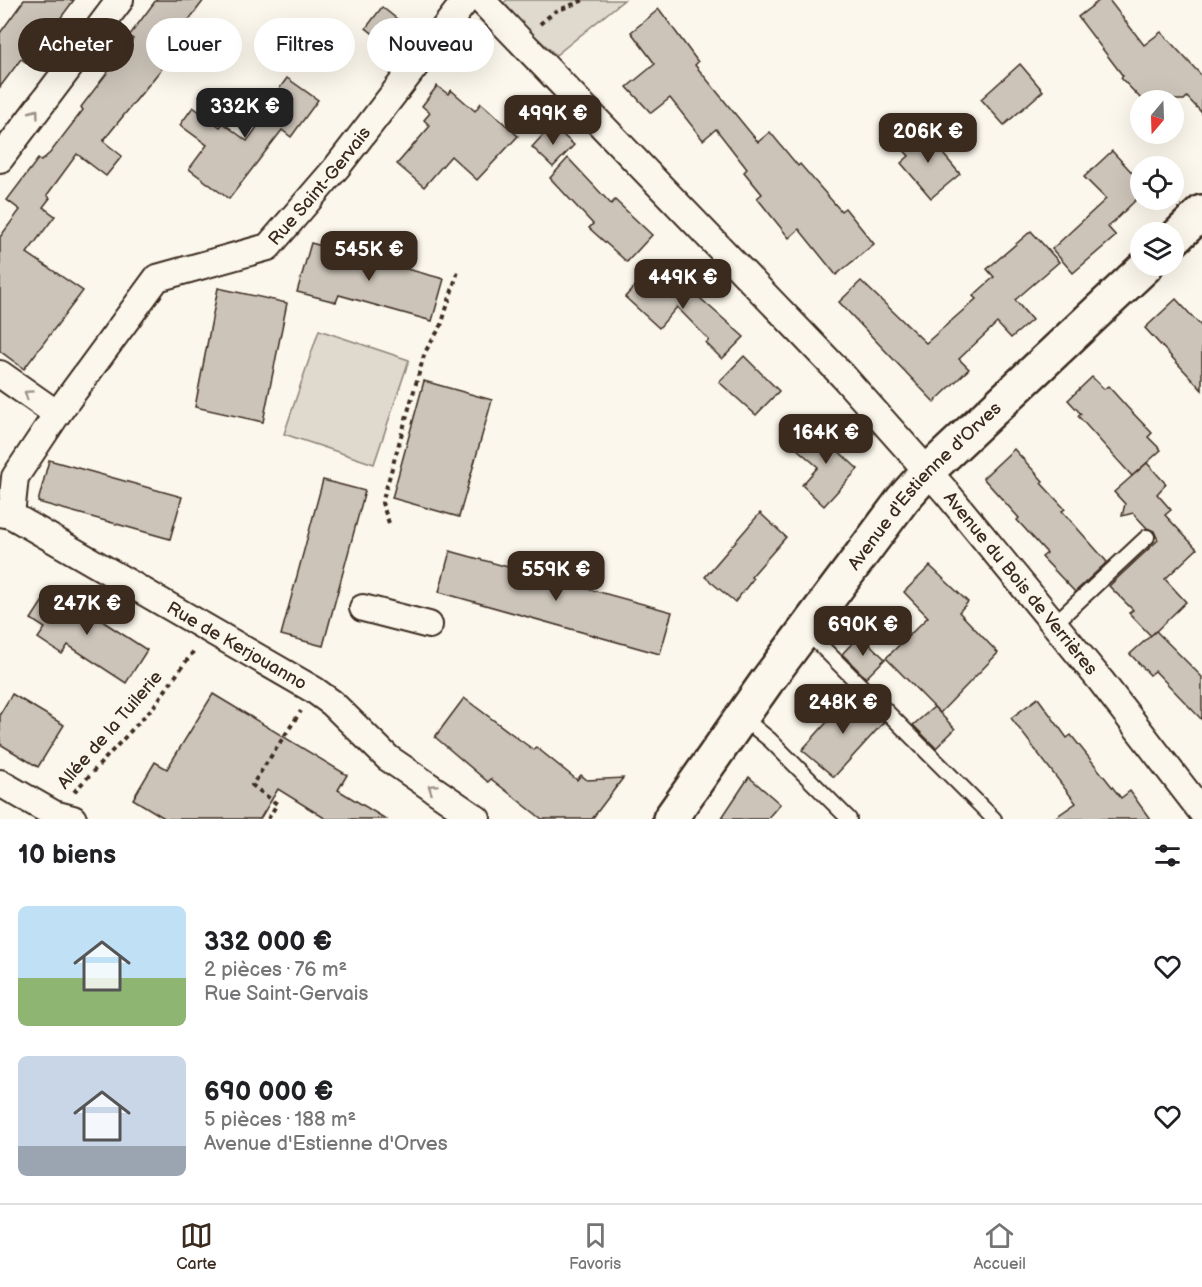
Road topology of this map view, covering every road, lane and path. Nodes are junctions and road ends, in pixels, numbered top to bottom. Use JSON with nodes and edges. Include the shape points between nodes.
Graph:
{"nodes":[{"id":1,"x":120,"y":0,"type":"edge"},
{"id":2,"x":466,"y":0,"type":"edge"},
{"id":3,"x":481,"y":0,"type":"edge"},
{"id":4,"x":584,"y":0,"type":"edge"},
{"id":5,"x":519,"y":38,"type":"junction"},
{"id":6,"x":0,"y":159,"type":"edge"},
{"id":7,"x":1202,"y":212,"type":"edge"},
{"id":8,"x":1184,"y":229,"type":"edge"},
{"id":9,"x":458,"y":271,"type":"dead end"},
{"id":10,"x":1135,"y":276,"type":"edge"},
{"id":11,"x":0,"y":374,"type":"edge"},
{"id":12,"x":57,"y":414,"type":"junction"},
{"id":13,"x":927,"y":472,"type":"junction"},
{"id":14,"x":5,"y":514,"type":"edge"},
{"id":15,"x":389,"y":523,"type":"dead end"},
{"id":16,"x":1147,"y":537,"type":"dead end"},
{"id":17,"x":363,"y":608,"type":"dead end"},
{"id":18,"x":429,"y":625,"type":"dead end"},
{"id":19,"x":1053,"y":625,"type":"junction"},
{"id":20,"x":210,"y":628,"type":"junction"},
{"id":21,"x":805,"y":630,"type":"junction"},
{"id":22,"x":314,"y":690,"type":"junction"},
{"id":23,"x":742,"y":717,"type":"junction"},
{"id":24,"x":0,"y":783,"type":"edge"},
{"id":25,"x":1202,"y":812,"type":"edge"},
{"id":26,"x":63,"y":817,"type":"edge"},
{"id":27,"x":268,"y":819,"type":"edge"},
{"id":28,"x":477,"y":819,"type":"edge"},
{"id":29,"x":670,"y":819,"type":"edge"},
{"id":30,"x":849,"y":819,"type":"edge"},
{"id":31,"x":994,"y":819,"type":"edge"}],
"edges":[{"from":6,"to":1,"type":"street","one_way":true},
{"from":2,"to":12,"type":"street","name":"Rue Saint-Gervais","via":[[337,168],[268,247],[157,278]]},
{"from":3,"to":5,"type":"street","name":"Avenue du Bois de Verrières"},
{"from":4,"to":5,"type":"path","via":[[554,12]]},
{"from":5,"to":13,"type":"street","name":"Avenue du Bois de Verrières","via":[[843,376]]},
{"from":7,"to":8,"type":"main road"},
{"from":9,"to":15,"type":"path","via":[[441,326],[425,352],[382,503]]},
{"from":10,"to":13,"type":"main road","name":"Avenue d'Estienne d'Orves"},
{"from":12,"to":11,"type":"street","one_way":true},
{"from":12,"to":14,"type":"street","name":"Rue Saint-Gervais","via":[[15,477]]},
{"from":13,"to":19,"type":"street","name":"Avenue du Bois de Verrières"},
{"from":13,"to":21,"type":"main road","name":"Avenue d'Estienne d'Orves"},
{"from":14,"to":20,"type":"street","name":"Rue de Kerjouanno"},
{"from":16,"to":19,"type":"lane"},
{"from":17,"to":18,"type":"street"},
{"from":19,"to":25,"type":"street","name":"Avenue du Bois de Verrières"},
{"from":20,"to":22,"type":"street","name":"Rue de Kerjouanno"},
{"from":20,"to":26,"type":"path","name":"Allée de la Tuilerie","via":[[154,706]]},
{"from":21,"to":23,"type":"main road","name":"Avenue d'Estienne d'Orves"},
{"from":21,"to":31,"type":"lane"},
{"from":22,"to":27,"type":"path","via":[[252,785],[277,804]]},
{"from":28,"to":22,"type":"street","name":"Rue de Kerjouanno","one_way":true,"via":[[388,758]]},
{"from":23,"to":29,"type":"main road","name":"Avenue d'Estienne d'Orves"},
{"from":23,"to":30,"type":"lane"},
{"from":24,"to":26,"type":"street"}]}
